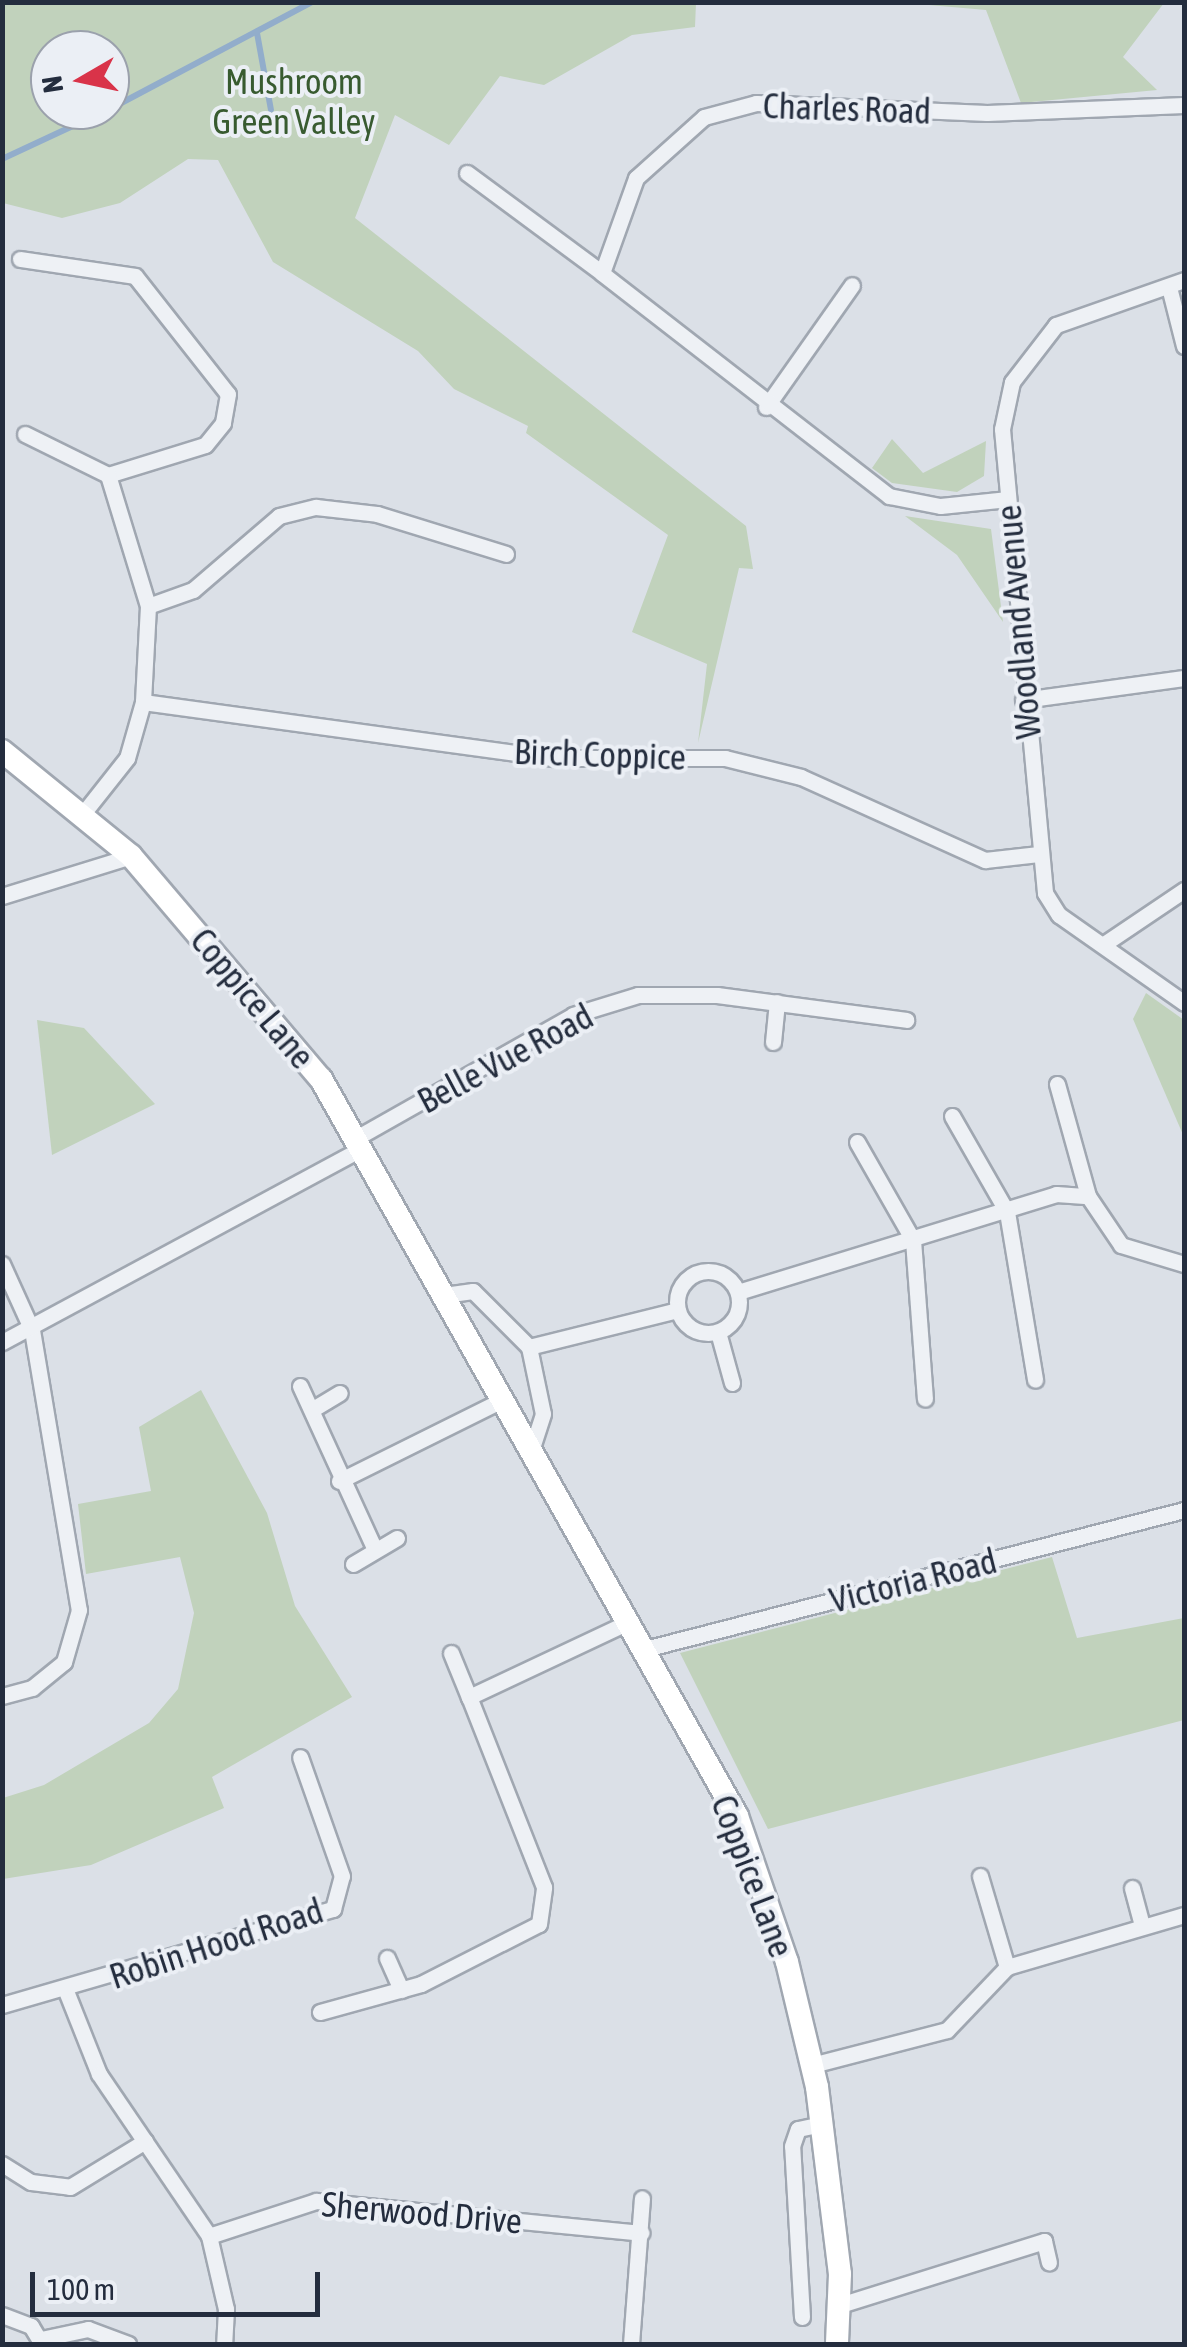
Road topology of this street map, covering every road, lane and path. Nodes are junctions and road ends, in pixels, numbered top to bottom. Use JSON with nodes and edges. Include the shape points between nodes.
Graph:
{"nodes":[{"id":1,"x":1184,"y":105,"type":"edge"},
{"id":2,"x":467,"y":173,"type":"dead end"},
{"id":3,"x":20,"y":259,"type":"dead end"},
{"id":4,"x":602,"y":273,"type":"junction"},
{"id":5,"x":1177,"y":284,"type":"edge"},
{"id":6,"x":852,"y":285,"type":"dead end"},
{"id":7,"x":1184,"y":346,"type":"edge"},
{"id":8,"x":766,"y":407,"type":"junction"},
{"id":9,"x":25,"y":434,"type":"dead end"},
{"id":10,"x":108,"y":475,"type":"junction"},
{"id":11,"x":1008,"y":500,"type":"junction"},
{"id":12,"x":506,"y":554,"type":"dead end"},
{"id":13,"x":148,"y":606,"type":"junction"},
{"id":14,"x":1184,"y":678,"type":"edge"},
{"id":15,"x":1022,"y":700,"type":"junction"},
{"id":16,"x":142,"y":702,"type":"junction"},
{"id":17,"x":2,"y":751,"type":"edge"},
{"id":18,"x":85,"y":811,"type":"junction"},
{"id":19,"x":1039,"y":854,"type":"junction"},
{"id":20,"x":131,"y":856,"type":"junction"},
{"id":21,"x":1184,"y":890,"type":"edge"},
{"id":22,"x":2,"y":896,"type":"edge"},
{"id":23,"x":1104,"y":944,"type":"junction"},
{"id":24,"x":777,"y":1002,"type":"junction"},
{"id":25,"x":1184,"y":1003,"type":"edge"},
{"id":26,"x":906,"y":1020,"type":"dead end"},
{"id":27,"x":773,"y":1042,"type":"dead end"},
{"id":28,"x":1057,"y":1084,"type":"dead end"},
{"id":29,"x":952,"y":1116,"type":"dead end"},
{"id":30,"x":857,"y":1142,"type":"dead end"},
{"id":31,"x":359,"y":1143,"type":"junction"},
{"id":32,"x":1088,"y":1196,"type":"junction"},
{"id":33,"x":1007,"y":1212,"type":"junction"},
{"id":34,"x":913,"y":1240,"type":"junction"},
{"id":35,"x":2,"y":1264,"type":"edge"},
{"id":36,"x":1184,"y":1264,"type":"edge"},
{"id":37,"x":738,"y":1292,"type":"junction"},
{"id":38,"x":444,"y":1294,"type":"junction"},
{"id":39,"x":677,"y":1310,"type":"junction"},
{"id":40,"x":32,"y":1330,"type":"junction"},
{"id":41,"x":718,"y":1332,"type":"junction"},
{"id":42,"x":2,"y":1342,"type":"edge"},
{"id":43,"x":529,"y":1347,"type":"junction"},
{"id":44,"x":1034,"y":1380,"type":"dead end"},
{"id":45,"x":732,"y":1383,"type":"dead end"},
{"id":46,"x":300,"y":1386,"type":"dead end"},
{"id":47,"x":340,"y":1393,"type":"dead end"},
{"id":48,"x":925,"y":1399,"type":"dead end"},
{"id":49,"x":502,"y":1400,"type":"junction"},
{"id":50,"x":314,"y":1409,"type":"junction"},
{"id":51,"x":530,"y":1450,"type":"junction"},
{"id":52,"x":339,"y":1482,"type":"junction"},
{"id":53,"x":1184,"y":1510,"type":"edge"},
{"id":54,"x":397,"y":1538,"type":"dead end"},
{"id":55,"x":376,"y":1550,"type":"junction"},
{"id":56,"x":353,"y":1564,"type":"dead end"},
{"id":57,"x":626,"y":1622,"type":"junction"},
{"id":58,"x":641,"y":1650,"type":"junction"},
{"id":59,"x":451,"y":1653,"type":"dead end"},
{"id":60,"x":2,"y":1696,"type":"edge"},
{"id":61,"x":469,"y":1697,"type":"junction"},
{"id":62,"x":300,"y":1757,"type":"dead end"},
{"id":63,"x":980,"y":1876,"type":"dead end"},
{"id":64,"x":1132,"y":1888,"type":"dead end"},
{"id":65,"x":1184,"y":1914,"type":"edge"},
{"id":66,"x":1142,"y":1926,"type":"junction"},
{"id":67,"x":387,"y":1958,"type":"dead end"},
{"id":68,"x":1007,"y":1966,"type":"junction"},
{"id":69,"x":401,"y":1990,"type":"junction"},
{"id":70,"x":66,"y":1991,"type":"junction"},
{"id":71,"x":2,"y":2005,"type":"edge"},
{"id":72,"x":320,"y":2012,"type":"dead end"},
{"id":73,"x":812,"y":2066,"type":"junction"},
{"id":74,"x":822,"y":2124,"type":"junction"},
{"id":75,"x":144,"y":2140,"type":"junction"},
{"id":76,"x":2,"y":2164,"type":"edge"},
{"id":77,"x":642,"y":2198,"type":"dead end"},
{"id":78,"x":640,"y":2233,"type":"junction"},
{"id":79,"x":209,"y":2236,"type":"junction"},
{"id":80,"x":1049,"y":2262,"type":"dead end"},
{"id":81,"x":840,"y":2313,"type":"junction"},
{"id":82,"x":2,"y":2314,"type":"edge"},
{"id":83,"x":802,"y":2317,"type":"dead end"},
{"id":84,"x":42,"y":2342,"type":"edge"},
{"id":85,"x":128,"y":2344,"type":"edge"},
{"id":86,"x":224,"y":2344,"type":"edge"},
{"id":87,"x":630,"y":2344,"type":"edge"},
{"id":88,"x":837,"y":2344,"type":"edge"}],
"edges":[{"from":1,"to":4,"type":"street","name":"Charles Road","via":[[987,114],[799,102],[704,117],[636,178]]},
{"from":2,"to":4,"type":"street"},
{"from":3,"to":10,"type":"street","via":[[135,276],[228,394],[224,423],[205,446]]},
{"from":4,"to":8,"type":"street"},
{"from":5,"to":7,"type":"street"},
{"from":5,"to":11,"type":"street","name":"Woodland Avenue","via":[[1076,314],[1024,360],[1002,429]]},
{"from":6,"to":8,"type":"street"},
{"from":8,"to":11,"type":"street","via":[[890,496],[940,506]]},
{"from":9,"to":10,"type":"street"},
{"from":10,"to":13,"type":"street"},
{"from":11,"to":15,"type":"street","name":"Woodland Avenue"},
{"from":12,"to":13,"type":"street","via":[[377,514],[316,507],[280,516],[192,590]]},
{"from":13,"to":16,"type":"street"},
{"from":14,"to":15,"type":"street"},
{"from":15,"to":19,"type":"street","name":"Woodland Avenue"},
{"from":16,"to":18,"type":"street","via":[[127,758]]},
{"from":16,"to":19,"type":"street","name":"Birch Coppice","via":[[554,758],[725,758],[802,777],[985,860]]},
{"from":17,"to":18,"type":"street","name":"Coppice Lane"},
{"from":18,"to":20,"type":"street","name":"Coppice Lane"},
{"from":19,"to":23,"type":"street","name":"Woodland Avenue","via":[[1059,915]]},
{"from":20,"to":22,"type":"street"},
{"from":20,"to":31,"type":"street","name":"Coppice Lane","via":[[288,1034]]},
{"from":21,"to":23,"type":"street"},
{"from":23,"to":25,"type":"street","name":"Woodland Avenue"},
{"from":24,"to":26,"type":"street","name":"Belle Vue Road"},
{"from":24,"to":27,"type":"street"},
{"from":24,"to":31,"type":"street","name":"Belle Vue Road","via":[[670,992],[610,1002]]},
{"from":28,"to":32,"type":"street"},
{"from":29,"to":33,"type":"street"},
{"from":30,"to":34,"type":"street"},
{"from":31,"to":38,"type":"street","name":"Coppice Lane"},
{"from":31,"to":40,"type":"street","name":"Belle Vue Road"},
{"from":32,"to":33,"type":"street","via":[[1056,1194]]},
{"from":32,"to":36,"type":"street","via":[[1121,1245]]},
{"from":33,"to":34,"type":"street"},
{"from":33,"to":44,"type":"street"},
{"from":34,"to":37,"type":"street"},
{"from":34,"to":48,"type":"street"},
{"from":35,"to":40,"type":"street"},
{"from":37,"to":39,"type":"street","via":[[719,1272],[692,1274]]},
{"from":37,"to":41,"type":"street","via":[[736,1316]]},
{"from":38,"to":43,"type":"street","via":[[474,1291]]},
{"from":38,"to":49,"type":"street","name":"Coppice Lane"},
{"from":39,"to":41,"type":"street","via":[[693,1330]]},
{"from":39,"to":43,"type":"street"},
{"from":40,"to":42,"type":"street","name":"Belle Vue Road"},
{"from":40,"to":60,"type":"street","via":[[79,1626],[48,1678]]},
{"from":41,"to":45,"type":"street"},
{"from":43,"to":51,"type":"street","via":[[543,1414]]},
{"from":46,"to":50,"type":"street"},
{"from":47,"to":50,"type":"street"},
{"from":49,"to":51,"type":"street","name":"Coppice Lane"},
{"from":49,"to":52,"type":"street"},
{"from":50,"to":52,"type":"street"},
{"from":51,"to":57,"type":"street","name":"Coppice Lane"},
{"from":52,"to":55,"type":"street"},
{"from":53,"to":58,"type":"street","name":"Victoria Road"},
{"from":54,"to":55,"type":"street"},
{"from":55,"to":56,"type":"street"},
{"from":57,"to":58,"type":"street","name":"Coppice Lane"},
{"from":57,"to":61,"type":"street"},
{"from":58,"to":73,"type":"street","name":"Coppice Lane","via":[[736,1816]]},
{"from":59,"to":61,"type":"street"},
{"from":61,"to":69,"type":"street","via":[[548,1910],[521,1938]]},
{"from":62,"to":70,"type":"street","name":"Robin Hood Road","via":[[342,1876],[332,1910]]},
{"from":63,"to":68,"type":"street"},
{"from":64,"to":66,"type":"street"},
{"from":65,"to":66,"type":"street"},
{"from":66,"to":68,"type":"street"},
{"from":67,"to":69,"type":"street"},
{"from":68,"to":73,"type":"street","via":[[947,2030]]},
{"from":69,"to":72,"type":"street"},
{"from":70,"to":71,"type":"street","name":"Robin Hood Road"},
{"from":70,"to":75,"type":"street","via":[[99,2074]]},
{"from":73,"to":74,"type":"street","name":"Coppice Lane"},
{"from":74,"to":81,"type":"street","name":"Coppice Lane"},
{"from":74,"to":83,"type":"street","via":[[798,2128],[792,2146]]},
{"from":75,"to":76,"type":"street","via":[[70,2187],[31,2182]]},
{"from":75,"to":79,"type":"street"},
{"from":77,"to":78,"type":"street"},
{"from":78,"to":79,"type":"street","name":"Sherwood Drive","via":[[316,2201]]},
{"from":78,"to":87,"type":"street"},
{"from":79,"to":86,"type":"street","via":[[226,2309]]},
{"from":80,"to":81,"type":"street","via":[[1044,2241]]},
{"from":81,"to":88,"type":"street"},
{"from":82,"to":84,"type":"street"},
{"from":84,"to":85,"type":"street","via":[[88,2329]]}]}
